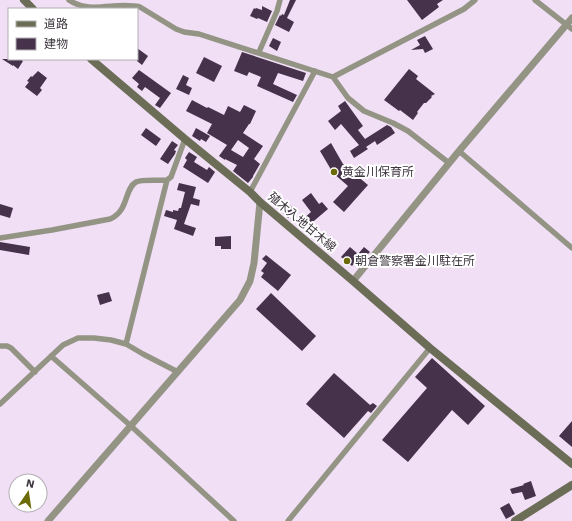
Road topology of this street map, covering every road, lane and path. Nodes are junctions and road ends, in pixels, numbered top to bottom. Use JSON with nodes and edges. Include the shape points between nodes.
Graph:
{"nodes":[{"id":1,"x":24,"y":0,"type":"edge"},
{"id":2,"x":68,"y":0,"type":"edge"},
{"id":3,"x":280,"y":0,"type":"edge"},
{"id":4,"x":475,"y":0,"type":"edge"},
{"id":5,"x":535,"y":0,"type":"edge"},
{"id":6,"x":32,"y":8,"type":"edge"},
{"id":7,"x":572,"y":18,"type":"edge"},
{"id":8,"x":569,"y":27,"type":"edge"},
{"id":9,"x":259,"y":52,"type":"junction"},
{"id":10,"x":93,"y":60,"type":"edge"},
{"id":11,"x":315,"y":71,"type":"junction"},
{"id":12,"x":333,"y":77,"type":"junction"},
{"id":13,"x":185,"y":139,"type":"junction"},
{"id":14,"x":460,"y":151,"type":"junction"},
{"id":15,"x":450,"y":163,"type":"junction"},
{"id":16,"x":167,"y":180,"type":"junction"},
{"id":17,"x":250,"y":192,"type":"junction"},
{"id":18,"x":260,"y":202,"type":"junction"},
{"id":19,"x":0,"y":238,"type":"edge"},
{"id":20,"x":572,"y":248,"type":"edge"},
{"id":21,"x":353,"y":281,"type":"junction"},
{"id":22,"x":126,"y":344,"type":"junction"},
{"id":23,"x":0,"y":346,"type":"edge"},
{"id":24,"x":430,"y":348,"type":"junction"},
{"id":25,"x":51,"y":356,"type":"junction"},
{"id":26,"x":34,"y":372,"type":"junction"},
{"id":27,"x":178,"y":372,"type":"junction"},
{"id":28,"x":0,"y":404,"type":"edge"},
{"id":29,"x":131,"y":426,"type":"junction"},
{"id":30,"x":572,"y":464,"type":"edge"},
{"id":31,"x":572,"y":485,"type":"edge"},
{"id":32,"x":48,"y":521,"type":"edge"},
{"id":33,"x":234,"y":521,"type":"edge"},
{"id":34,"x":288,"y":521,"type":"edge"},
{"id":35,"x":515,"y":521,"type":"edge"}],
"edges":[{"from":1,"to":6,"type":"main road"},
{"from":2,"to":9,"type":"street","via":[[99,8],[133,5],[184,32]]},
{"from":3,"to":9,"type":"street"},
{"from":4,"to":12,"type":"street","via":[[464,9]]},
{"from":5,"to":8,"type":"street"},
{"from":7,"to":8,"type":"street"},
{"from":8,"to":14,"type":"street"},
{"from":9,"to":11,"type":"street"},
{"from":10,"to":13,"type":"main road","name":"殖木入地甘木線"},
{"from":11,"to":12,"type":"street"},
{"from":11,"to":17,"type":"street"},
{"from":12,"to":15,"type":"street","via":[[348,98],[364,111],[408,131]]},
{"from":13,"to":16,"type":"street","via":[[171,177]]},
{"from":13,"to":17,"type":"main road","name":"殖木入地甘木線"},
{"from":14,"to":15,"type":"street"},
{"from":14,"to":20,"type":"street"},
{"from":15,"to":21,"type":"street"},
{"from":16,"to":19,"type":"street","via":[[140,180],[134,183],[121,211],[110,219]]},
{"from":16,"to":22,"type":"street"},
{"from":17,"to":18,"type":"main road","name":"殖木入地甘木線"},
{"from":18,"to":21,"type":"main road","name":"殖木入地甘木線"},
{"from":18,"to":27,"type":"street","via":[[250,281],[240,300]]},
{"from":21,"to":24,"type":"main road","name":"殖木入地甘木線"},
{"from":22,"to":25,"type":"street","via":[[111,340],[78,338],[62,345]]},
{"from":22,"to":27,"type":"street"},
{"from":23,"to":26,"type":"street","via":[[11,348]]},
{"from":24,"to":30,"type":"main road","name":"殖木入地甘木線"},
{"from":24,"to":34,"type":"street"},
{"from":25,"to":26,"type":"street"},
{"from":25,"to":29,"type":"street"},
{"from":26,"to":28,"type":"street"},
{"from":27,"to":29,"type":"street"},
{"from":29,"to":32,"type":"street"},
{"from":29,"to":33,"type":"street"},
{"from":31,"to":35,"type":"main road"}]}
